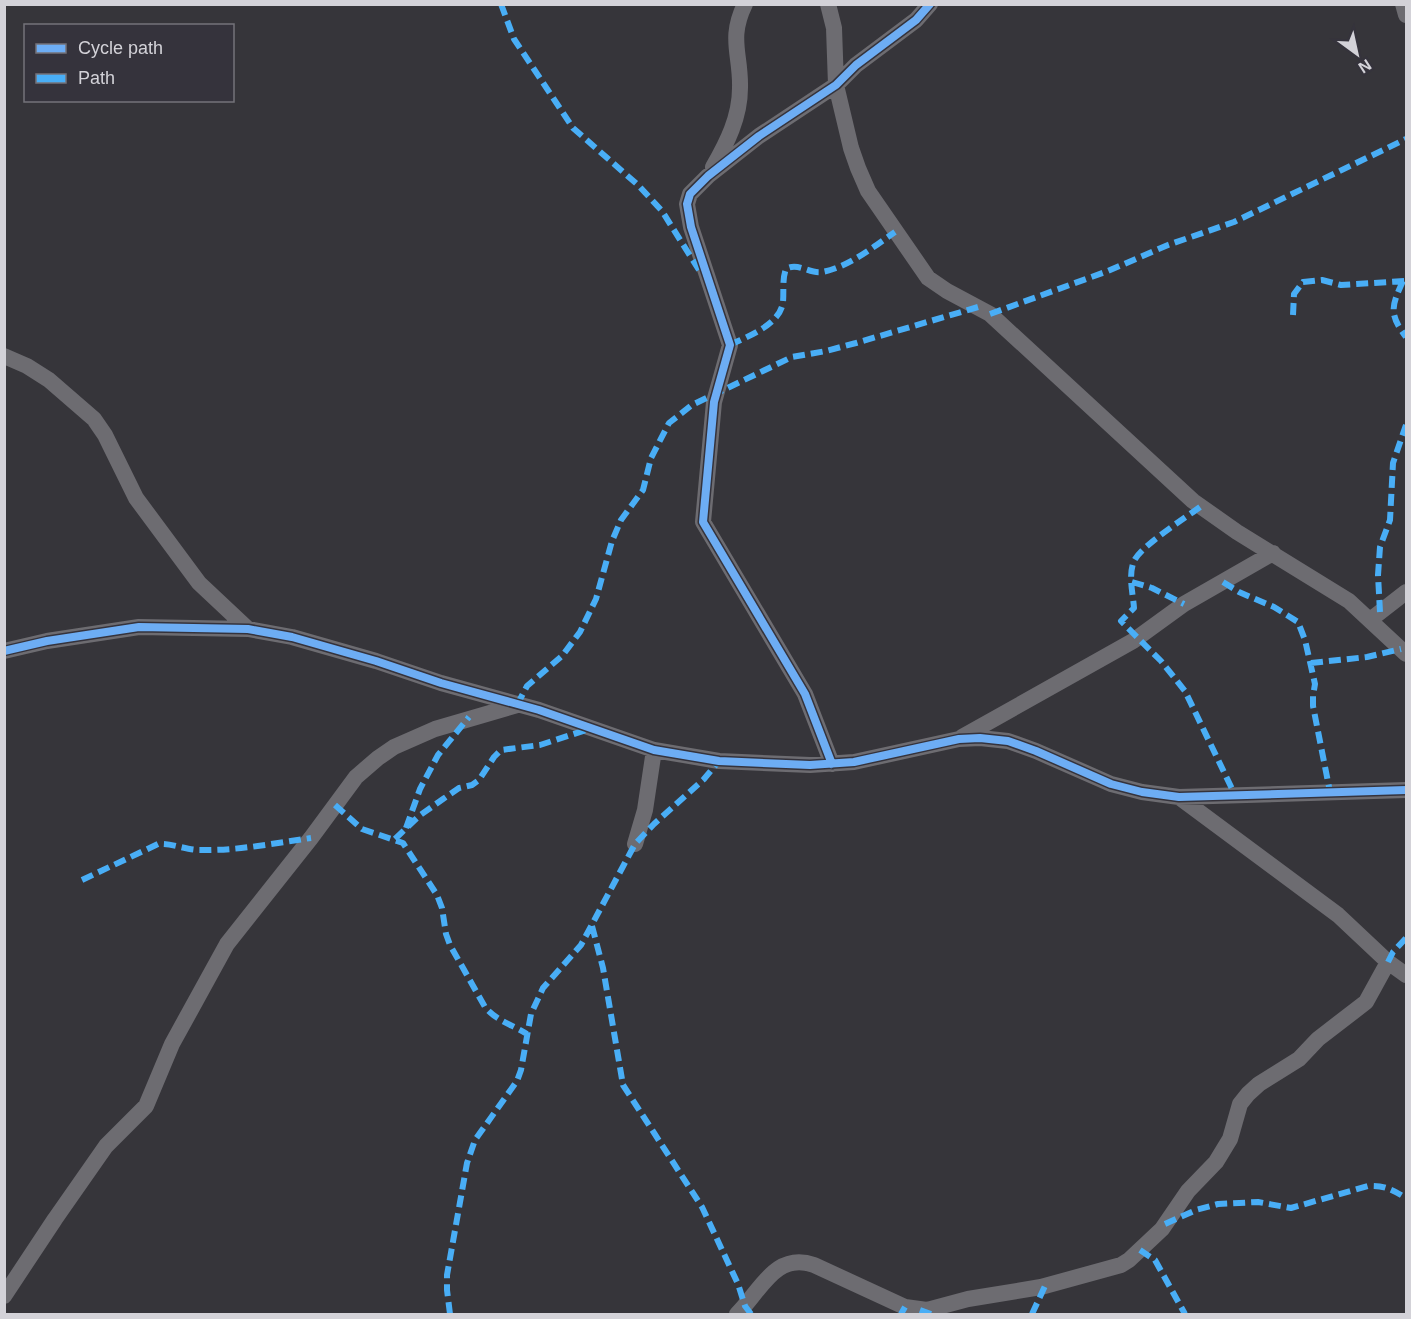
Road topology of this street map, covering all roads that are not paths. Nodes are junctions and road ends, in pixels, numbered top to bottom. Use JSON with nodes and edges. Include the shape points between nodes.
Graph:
{"nodes":[{"id":1,"x":745,"y":4,"type":"edge"},
{"id":2,"x":828,"y":4,"type":"edge"},
{"id":3,"x":930,"y":4,"type":"edge"},
{"id":4,"x":1403,"y":4,"type":"edge"},
{"id":5,"x":1407,"y":15,"type":"edge"},
{"id":6,"x":836,"y":85,"type":"junction"},
{"id":7,"x":708,"y":176,"type":"junction"},
{"id":8,"x":4,"y":356,"type":"edge"},
{"id":9,"x":1273,"y":553,"type":"junction"},
{"id":10,"x":1407,"y":592,"type":"edge"},
{"id":11,"x":1370,"y":620,"type":"junction"},
{"id":12,"x":248,"y":629,"type":"junction"},
{"id":13,"x":4,"y":651,"type":"edge"},
{"id":14,"x":1407,"y":654,"type":"edge"},
{"id":15,"x":517,"y":705,"type":"junction"},
{"id":16,"x":959,"y":739,"type":"junction"},
{"id":17,"x":654,"y":750,"type":"junction"},
{"id":18,"x":832,"y":764,"type":"junction"},
{"id":19,"x":1407,"y":790,"type":"edge"},
{"id":20,"x":1179,"y":797,"type":"junction"},
{"id":21,"x":635,"y":844,"type":"dead end"},
{"id":22,"x":1388,"y":962,"type":"junction"},
{"id":23,"x":1407,"y":975,"type":"edge"},
{"id":24,"x":4,"y":1296,"type":"edge"},
{"id":25,"x":736,"y":1314,"type":"edge"}],
"edges":[{"from":1,"to":7,"type":"street","via":[[735,40],[740,88],[737,112],[729,141]]},
{"from":2,"to":6,"type":"street","via":[[834,28]]},
{"from":3,"to":6,"type":"street"},
{"from":4,"to":5,"type":"street"},
{"from":6,"to":7,"type":"street","via":[[759,136]]},
{"from":6,"to":9,"type":"street","via":[[851,148],[868,191],[928,278],[990,314],[1193,501]]},
{"from":7,"to":18,"type":"street","via":[[690,194],[687,204],[730,345],[714,402],[703,522],[805,694]]},
{"from":8,"to":12,"type":"street","via":[[49,380],[94,418],[136,498],[199,583]]},
{"from":9,"to":11,"type":"street","via":[[1349,601]]},
{"from":9,"to":16,"type":"street","via":[[1184,604],[1133,641]]},
{"from":10,"to":11,"type":"street"},
{"from":11,"to":14,"type":"street"},
{"from":12,"to":13,"type":"street","via":[[139,627]]},
{"from":12,"to":15,"type":"street","via":[[292,637]]},
{"from":15,"to":17,"type":"street"},
{"from":15,"to":24,"type":"street","via":[[425,733],[394,747],[356,777],[227,944],[172,1044],[146,1106],[106,1146]]},
{"from":16,"to":18,"type":"street","via":[[873,759]]},
{"from":16,"to":20,"type":"street","via":[[1008,741],[1110,784]]},
{"from":17,"to":18,"type":"street","via":[[719,761]]},
{"from":17,"to":21,"type":"street","via":[[645,810]]},
{"from":19,"to":20,"type":"street"},
{"from":20,"to":22,"type":"street","via":[[1345,920]]},
{"from":22,"to":23,"type":"street"},
{"from":22,"to":25,"type":"street","via":[[1366,1002],[1299,1059],[1248,1094],[1216,1162],[1188,1191],[1162,1229],[1121,1265],[1041,1287],[927,1310],[905,1307],[798,1260],[764,1281]]}]}
